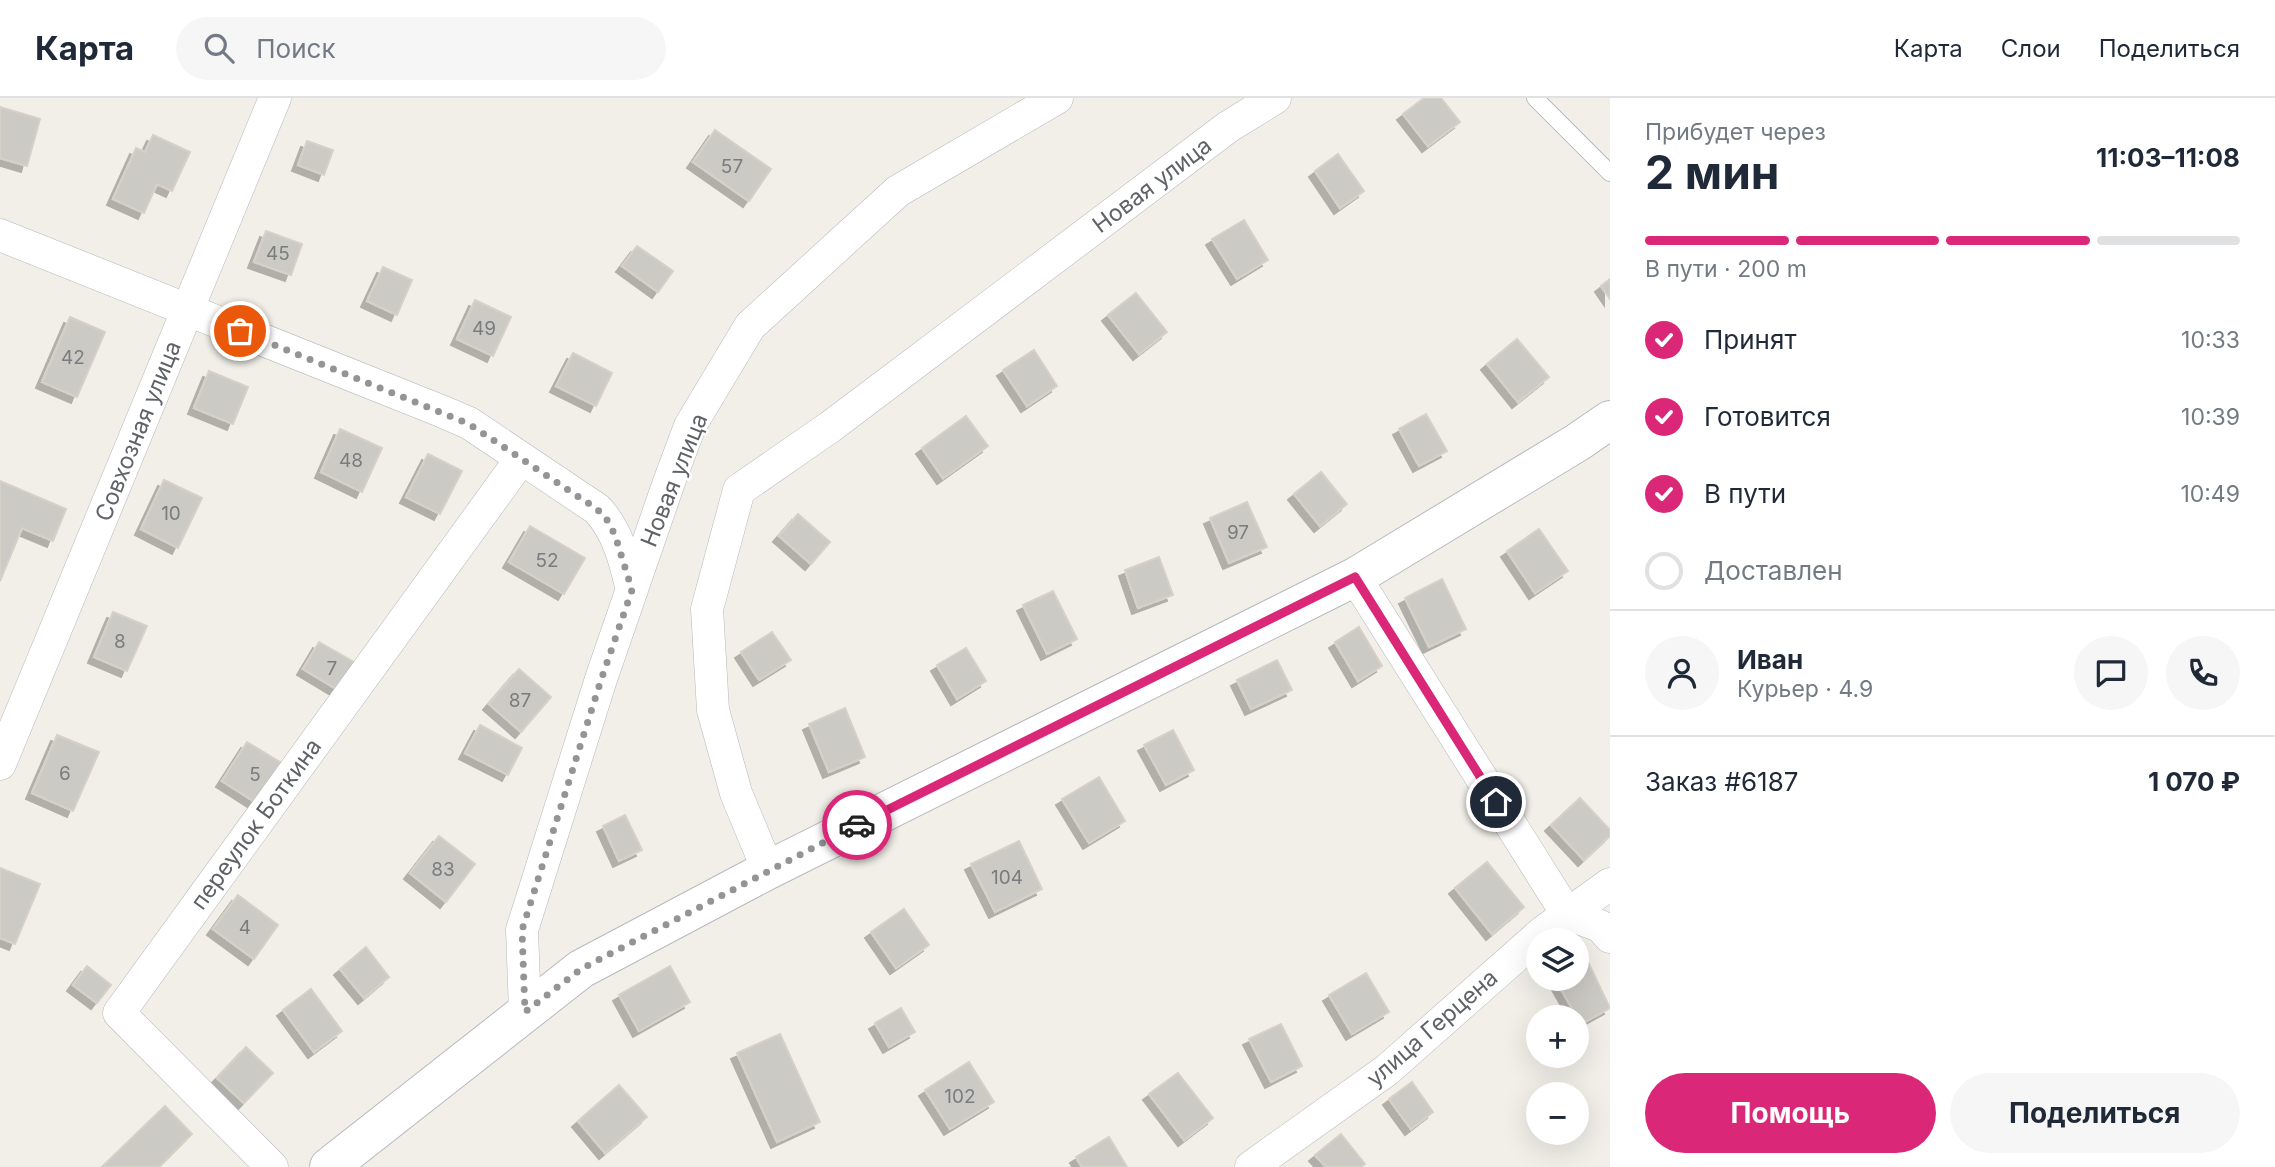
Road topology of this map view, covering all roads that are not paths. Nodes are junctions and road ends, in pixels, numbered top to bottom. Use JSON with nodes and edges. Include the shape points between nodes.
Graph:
{"nodes":[{"id":1,"x":275,"y":98,"type":"edge"},
{"id":2,"x":1057,"y":98,"type":"edge"},
{"id":3,"x":1275,"y":98,"type":"edge"},
{"id":4,"x":1535,"y":98,"type":"edge"},
{"id":5,"x":1610,"y":173,"type":"edge"},
{"id":6,"x":0,"y":235,"type":"edge"},
{"id":7,"x":188,"y":310,"type":"junction"},
{"id":8,"x":1610,"y":420,"type":"edge"},
{"id":9,"x":522,"y":459,"type":"junction"},
{"id":10,"x":1355,"y":577,"type":"junction"},
{"id":11,"x":632,"y":590,"type":"junction"},
{"id":12,"x":0,"y":764,"type":"edge"},
{"id":13,"x":768,"y":870,"type":"junction"},
{"id":14,"x":1610,"y":884,"type":"edge"},
{"id":15,"x":1567,"y":914,"type":"junction"},
{"id":16,"x":1610,"y":937,"type":"edge"},
{"id":17,"x":525,"y":1012,"type":"junction"},
{"id":18,"x":272,"y":1167,"type":"edge"},
{"id":19,"x":329,"y":1167,"type":"edge"},
{"id":20,"x":1251,"y":1167,"type":"edge"}],
"edges":[{"from":1,"to":7,"type":"street","name":"Совхозная улица"},
{"from":2,"to":11,"type":"street","name":"Новая улица","via":[[898,191],[750,326],[691,426]]},
{"from":3,"to":13,"type":"street","name":"Новая улица","via":[[1228,127],[830,427],[739,490],[707,609],[713,710],[736,793]]},
{"from":4,"to":5,"type":"lane"},
{"from":6,"to":7,"type":"street"},
{"from":7,"to":9,"type":"street","via":[[442,411]]},
{"from":7,"to":12,"type":"street","name":"Совхозная улица"},
{"from":8,"to":10,"type":"main road"},
{"from":9,"to":11,"type":"street","via":[[607,520]]},
{"from":9,"to":18,"type":"street","name":"переулок Боткина","via":[[119,1013]]},
{"from":10,"to":13,"type":"main road"},
{"from":10,"to":15,"type":"street"},
{"from":11,"to":17,"type":"street","name":"Новая улица","via":[[522,930]]},
{"from":13,"to":17,"type":"main road","via":[[581,969]]},
{"from":14,"to":15,"type":"street","name":"улица Герцена"},
{"from":15,"to":16,"type":"street","via":[[1600,926]]},
{"from":15,"to":20,"type":"street","name":"улица Герцена","via":[[1387,1070]]},
{"from":17,"to":19,"type":"main road"}]}
